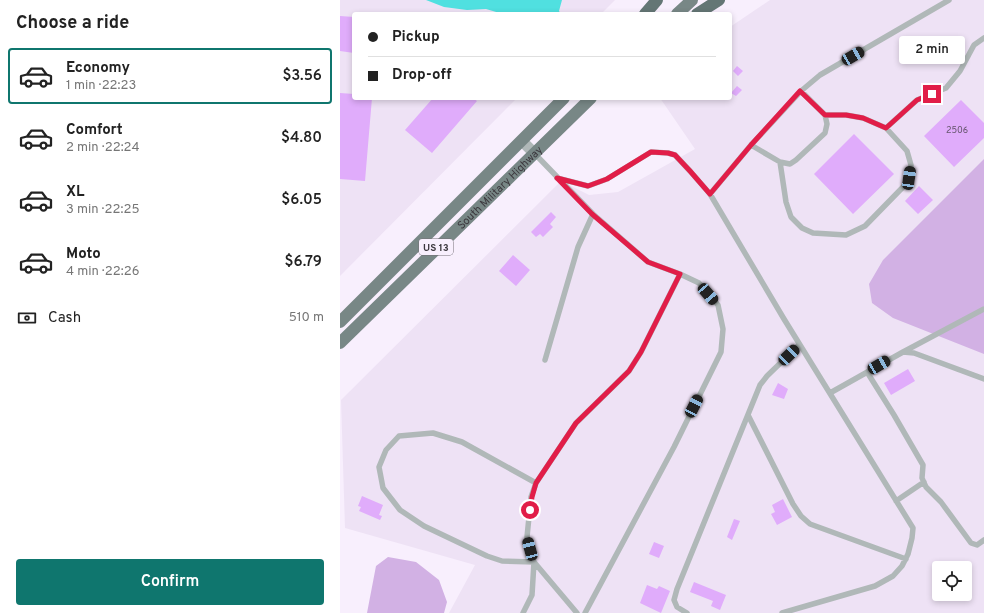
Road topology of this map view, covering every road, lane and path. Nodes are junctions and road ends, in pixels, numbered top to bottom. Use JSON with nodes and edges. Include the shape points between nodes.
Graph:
{"nodes":[{"id":1,"x":657,"y":0,"type":"edge"},
{"id":2,"x":661,"y":0,"type":"edge"},
{"id":3,"x":692,"y":0,"type":"edge"},
{"id":4,"x":719,"y":0,"type":"edge"},
{"id":5,"x":949,"y":0,"type":"edge"},
{"id":6,"x":648,"y":12,"type":"edge"},
{"id":7,"x":648,"y":12,"type":"edge"},
{"id":8,"x":679,"y":12,"type":"edge"},
{"id":9,"x":700,"y":12,"type":"edge"},
{"id":10,"x":984,"y":38,"type":"edge"},
{"id":11,"x":800,"y":91,"type":"junction"},
{"id":12,"x":562,"y":100,"type":"edge"},
{"id":13,"x":589,"y":100,"type":"edge"},
{"id":14,"x":825,"y":115,"type":"junction"},
{"id":15,"x":886,"y":128,"type":"junction"},
{"id":16,"x":522,"y":141,"type":"junction"},
{"id":17,"x":751,"y":145,"type":"junction"},
{"id":18,"x":534,"y":153,"type":"junction"},
{"id":19,"x":780,"y":162,"type":"junction"},
{"id":20,"x":557,"y":178,"type":"junction"},
{"id":21,"x":710,"y":194,"type":"junction"},
{"id":22,"x":592,"y":214,"type":"junction"},
{"id":23,"x":680,"y":274,"type":"junction"},
{"id":24,"x":984,"y":309,"type":"edge"},
{"id":25,"x":340,"y":322,"type":"edge"},
{"id":26,"x":340,"y":343,"type":"edge"},
{"id":27,"x":800,"y":345,"type":"junction"},
{"id":28,"x":903,"y":352,"type":"junction"},
{"id":29,"x":546,"y":360,"type":"dead end"},
{"id":30,"x":867,"y":372,"type":"junction"},
{"id":31,"x":984,"y":379,"type":"edge"},
{"id":32,"x":830,"y":393,"type":"junction"},
{"id":33,"x":748,"y":416,"type":"junction"},
{"id":34,"x":924,"y":482,"type":"junction"},
{"id":35,"x":536,"y":483,"type":"junction"},
{"id":36,"x":896,"y":501,"type":"junction"},
{"id":37,"x":984,"y":540,"type":"edge"},
{"id":38,"x":906,"y":559,"type":"junction"},
{"id":39,"x":534,"y":562,"type":"junction"},
{"id":40,"x":523,"y":613,"type":"edge"},
{"id":41,"x":577,"y":613,"type":"edge"},
{"id":42,"x":585,"y":613,"type":"edge"},
{"id":43,"x":687,"y":613,"type":"edge"},
{"id":44,"x":782,"y":613,"type":"edge"}],
"edges":[{"from":1,"to":6,"type":"highway"},
{"from":2,"to":7,"type":"main road"},
{"from":3,"to":8,"type":"main road"},
{"from":4,"to":9,"type":"highway"},
{"from":5,"to":11,"type":"lane","via":[[820,75]]},
{"from":10,"to":15,"type":"lane","via":[[974,45],[960,71],[946,88],[917,100]]},
{"from":11,"to":14,"type":"lane"},
{"from":11,"to":17,"type":"lane"},
{"from":12,"to":16,"type":"main road","name":"South Military Highway","number":"US 13"},
{"from":13,"to":18,"type":"main road","name":"South Military Highway","number":"US 13"},
{"from":14,"to":15,"type":"lane","via":[[863,118]]},
{"from":14,"to":19,"type":"lane","via":[[825,132],[790,164]]},
{"from":15,"to":19,"type":"lane","via":[[907,151],[911,165],[909,178],[865,226],[846,235],[813,233],[802,228],[791,217]]},
{"from":16,"to":18,"type":"street"},
{"from":16,"to":25,"type":"main road","name":"South Military Highway","number":"US 13"},
{"from":17,"to":19,"type":"lane"},
{"from":17,"to":21,"type":"lane"},
{"from":18,"to":20,"type":"lane"},
{"from":18,"to":26,"type":"main road","name":"South Military Highway","number":"US 13"},
{"from":20,"to":21,"type":"lane","via":[[588,186],[607,179],[651,152],[668,153],[675,155]]},
{"from":20,"to":22,"type":"lane"},
{"from":21,"to":27,"type":"lane"},
{"from":22,"to":23,"type":"lane","via":[[648,262]]},
{"from":22,"to":29,"type":"lane","via":[[578,248]]},
{"from":23,"to":35,"type":"lane","via":[[629,371],[576,423]]},
{"from":23,"to":42,"type":"lane","via":[[699,283],[718,305],[723,329],[722,352]]},
{"from":24,"to":28,"type":"lane"},
{"from":27,"to":32,"type":"lane"},
{"from":27,"to":33,"type":"lane","via":[[760,385]]},
{"from":28,"to":30,"type":"lane"},
{"from":28,"to":31,"type":"lane","via":[[914,353]]},
{"from":30,"to":32,"type":"lane"},
{"from":30,"to":34,"type":"lane","via":[[923,465]]},
{"from":32,"to":36,"type":"lane"},
{"from":33,"to":38,"type":"lane","via":[[801,516],[810,524]]},
{"from":33,"to":43,"type":"lane","via":[[677,589],[674,600],[677,607]]},
{"from":34,"to":36,"type":"lane"},
{"from":34,"to":37,"type":"lane","via":[[971,542],[977,545]]},
{"from":35,"to":39,"type":"lane","via":[[527,537]]},
{"from":35,"to":39,"type":"lane","via":[[462,442],[433,433],[399,436],[386,450],[379,468],[383,488],[400,510],[424,526],[502,561]]},
{"from":36,"to":38,"type":"lane","via":[[913,528]]},
{"from":38,"to":44,"type":"lane","via":[[893,576],[875,586]]},
{"from":39,"to":40,"type":"lane","via":[[532,595]]},
{"from":39,"to":41,"type":"lane"}]}
